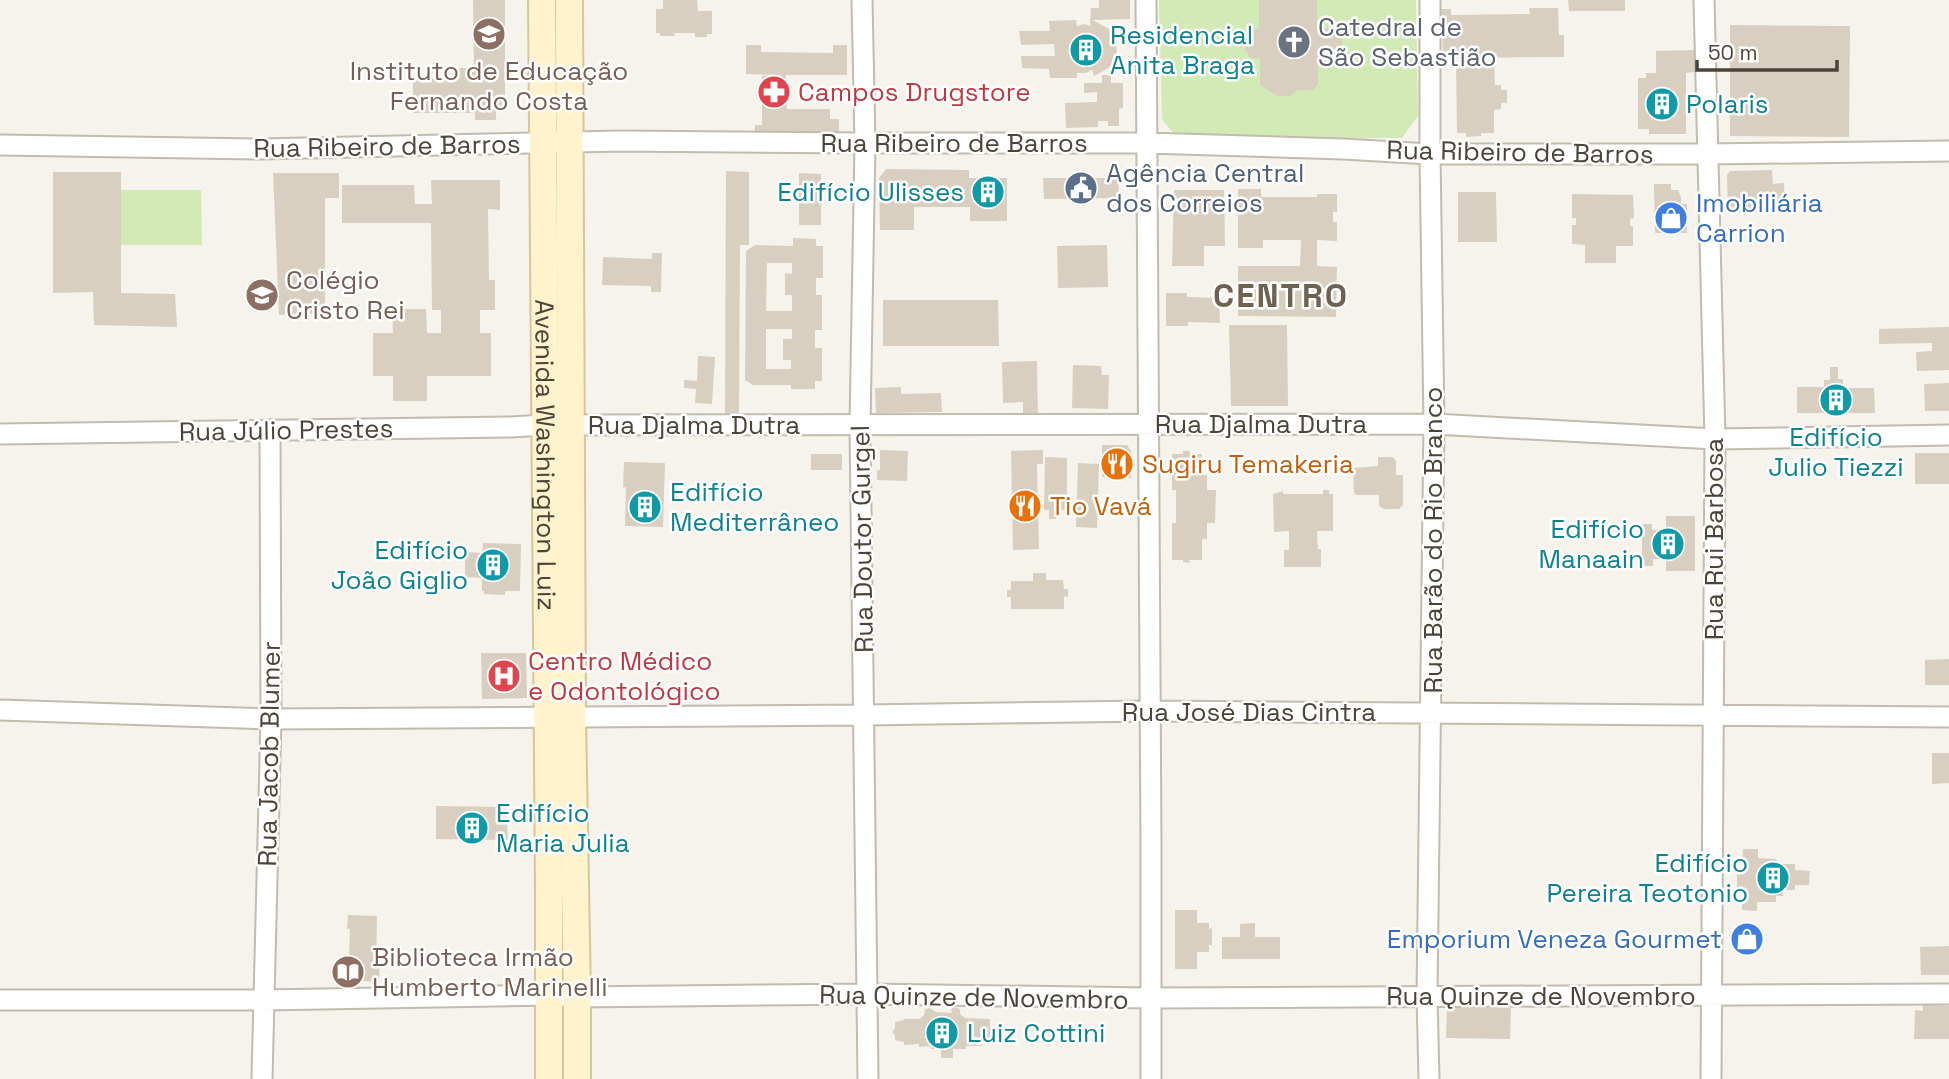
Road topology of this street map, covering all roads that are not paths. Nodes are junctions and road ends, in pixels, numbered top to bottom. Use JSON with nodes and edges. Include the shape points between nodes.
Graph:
{"nodes":[{"id":1,"x":542,"y":0,"type":"edge"},
{"id":2,"x":569,"y":0,"type":"edge"},
{"id":3,"x":862,"y":0,"type":"edge"},
{"id":4,"x":1146,"y":0,"type":"edge"},
{"id":5,"x":1430,"y":0,"type":"edge"},
{"id":6,"x":1704,"y":0,"type":"edge"},
{"id":7,"x":570,"y":141,"type":"junction"},
{"id":8,"x":542,"y":142,"type":"junction"},
{"id":9,"x":865,"y":143,"type":"junction"},
{"id":10,"x":1147,"y":143,"type":"junction"},
{"id":11,"x":0,"y":145,"type":"edge"},
{"id":12,"x":1949,"y":151,"type":"edge"},
{"id":13,"x":1430,"y":154,"type":"junction"},
{"id":14,"x":1708,"y":154,"type":"junction"},
{"id":15,"x":1149,"y":423,"type":"junction"},
{"id":16,"x":1434,"y":424,"type":"junction"},
{"id":17,"x":544,"y":425,"type":"junction"},
{"id":18,"x":572,"y":425,"type":"junction"},
{"id":19,"x":860,"y":426,"type":"junction"},
{"id":20,"x":270,"y":429,"type":"junction"},
{"id":21,"x":0,"y":434,"type":"edge"},
{"id":22,"x":1949,"y":435,"type":"edge"},
{"id":23,"x":1715,"y":439,"type":"junction"},
{"id":24,"x":0,"y":710,"type":"edge"},
{"id":25,"x":1150,"y":711,"type":"junction"},
{"id":26,"x":1432,"y":713,"type":"junction"},
{"id":27,"x":864,"y":715,"type":"junction"},
{"id":28,"x":1712,"y":716,"type":"junction"},
{"id":29,"x":560,"y":717,"type":"junction"},
{"id":30,"x":1949,"y":717,"type":"edge"},
{"id":31,"x":271,"y":719,"type":"junction"},
{"id":32,"x":1949,"y":994,"type":"edge"},
{"id":33,"x":550,"y":995,"type":"junction"},
{"id":34,"x":868,"y":995,"type":"junction"},
{"id":35,"x":1712,"y":995,"type":"junction"},
{"id":36,"x":1427,"y":996,"type":"junction"},
{"id":37,"x":577,"y":997,"type":"junction"},
{"id":38,"x":1150,"y":998,"type":"junction"},
{"id":39,"x":0,"y":1000,"type":"edge"},
{"id":40,"x":264,"y":1000,"type":"junction"},
{"id":41,"x":262,"y":1079,"type":"edge"},
{"id":42,"x":548,"y":1079,"type":"edge"},
{"id":43,"x":576,"y":1079,"type":"edge"},
{"id":44,"x":869,"y":1079,"type":"edge"},
{"id":45,"x":1151,"y":1079,"type":"edge"},
{"id":46,"x":1429,"y":1079,"type":"edge"},
{"id":47,"x":1711,"y":1079,"type":"edge"}],
"edges":[{"from":1,"to":8,"type":"main road","name":"Avenida Washington Luiz"},
{"from":2,"to":7,"type":"main road","name":"Avenida Washington Luiz"},
{"from":3,"to":9,"type":"street","name":"Rua Doutor Gurgel"},
{"from":4,"to":10,"type":"street"},
{"from":5,"to":13,"type":"street","name":"Rua Barão do Rio Branco"},
{"from":6,"to":14,"type":"street","name":"Rua Rui Barbosa"},
{"from":7,"to":8,"type":"street","name":"Rua Ribeiro de Barros"},
{"from":7,"to":9,"type":"street","name":"Rua Ribeiro de Barros"},
{"from":7,"to":18,"type":"main road","name":"Avenida Washington Luiz"},
{"from":8,"to":11,"type":"street","name":"Rua Ribeiro de Barros","via":[[261,149]]},
{"from":8,"to":17,"type":"main road","name":"Avenida Washington Luiz"},
{"from":9,"to":10,"type":"street","name":"Rua Ribeiro de Barros"},
{"from":9,"to":19,"type":"street","name":"Rua Doutor Gurgel"},
{"from":10,"to":13,"type":"street","name":"Rua Ribeiro de Barros"},
{"from":10,"to":15,"type":"street"},
{"from":12,"to":14,"type":"street","name":"Rua Ribeiro de Barros"},
{"from":13,"to":14,"type":"street","name":"Rua Ribeiro de Barros"},
{"from":13,"to":16,"type":"street","name":"Rua Barão do Rio Branco"},
{"from":14,"to":23,"type":"street","name":"Rua Rui Barbosa"},
{"from":15,"to":16,"type":"street","name":"Rua Djalma Dutra"},
{"from":15,"to":19,"type":"street","name":"Rua Djalma Dutra"},
{"from":15,"to":25,"type":"street"},
{"from":16,"to":23,"type":"street","name":"Rua Djalma Dutra"},
{"from":16,"to":26,"type":"street","name":"Rua Barão do Rio Branco"},
{"from":17,"to":18,"type":"street","name":"Rua Júlio Prestes"},
{"from":17,"to":20,"type":"street","name":"Rua Júlio Prestes"},
{"from":17,"to":29,"type":"main road","name":"Avenida Washington Luiz"},
{"from":18,"to":19,"type":"street","name":"Rua Djalma Dutra"},
{"from":18,"to":29,"type":"main road","name":"Avenida Washington Luiz"},
{"from":19,"to":27,"type":"street","name":"Rua Doutor Gurgel"},
{"from":20,"to":21,"type":"street","name":"Rua Júlio Prestes"},
{"from":20,"to":31,"type":"street","name":"Rua Jacob Blumer"},
{"from":22,"to":23,"type":"street","name":"Rua Djalma Dutra"},
{"from":23,"to":28,"type":"street","name":"Rua Rui Barbosa"},
{"from":24,"to":31,"type":"street","name":"Rua José Dias Cintra"},
{"from":25,"to":26,"type":"street","name":"Rua José Dias Cintra"},
{"from":25,"to":27,"type":"street","name":"Rua José Dias Cintra"},
{"from":25,"to":38,"type":"street"},
{"from":26,"to":28,"type":"street","name":"Rua José Dias Cintra"},
{"from":26,"to":36,"type":"street","name":"Rua Barão do Rio Branco"},
{"from":27,"to":29,"type":"street","name":"Rua José Dias Cintra"},
{"from":27,"to":34,"type":"street","name":"Rua Doutor Gurgel"},
{"from":28,"to":30,"type":"street","name":"Rua José Dias Cintra"},
{"from":28,"to":35,"type":"street","name":"Rua Rui Barbosa"},
{"from":29,"to":31,"type":"street","name":"Rua José Dias Cintra"},
{"from":29,"to":33,"type":"main road","name":"Avenida Washington Luiz"},
{"from":29,"to":37,"type":"main road","name":"Avenida Washington Luiz"},
{"from":31,"to":40,"type":"street","name":"Rua Jacob Blumer"},
{"from":32,"to":35,"type":"street","name":"Rua Quinze de Novembro"},
{"from":33,"to":37,"type":"street","name":"Rua Quinze de Novembro"},
{"from":33,"to":40,"type":"street","name":"Rua Quinze de Novembro"},
{"from":33,"to":42,"type":"main road","name":"Avenida Washington Luiz"},
{"from":34,"to":37,"type":"street","name":"Rua Quinze de Novembro"},
{"from":34,"to":38,"type":"street","name":"Rua Quinze de Novembro"},
{"from":34,"to":44,"type":"street","name":"Rua Doutor Gurgel"},
{"from":35,"to":36,"type":"street","name":"Rua Quinze de Novembro"},
{"from":35,"to":47,"type":"street","name":"Rua Rui Barbosa"},
{"from":36,"to":38,"type":"street","name":"Rua Quinze de Novembro"},
{"from":36,"to":46,"type":"street","name":"Rua Barão do Rio Branco"},
{"from":37,"to":43,"type":"main road","name":"Avenida Washington Luiz"},
{"from":38,"to":45,"type":"street"},
{"from":39,"to":40,"type":"street","name":"Rua Quinze de Novembro"},
{"from":40,"to":41,"type":"street","name":"Rua Jacob Blumer"}]}
